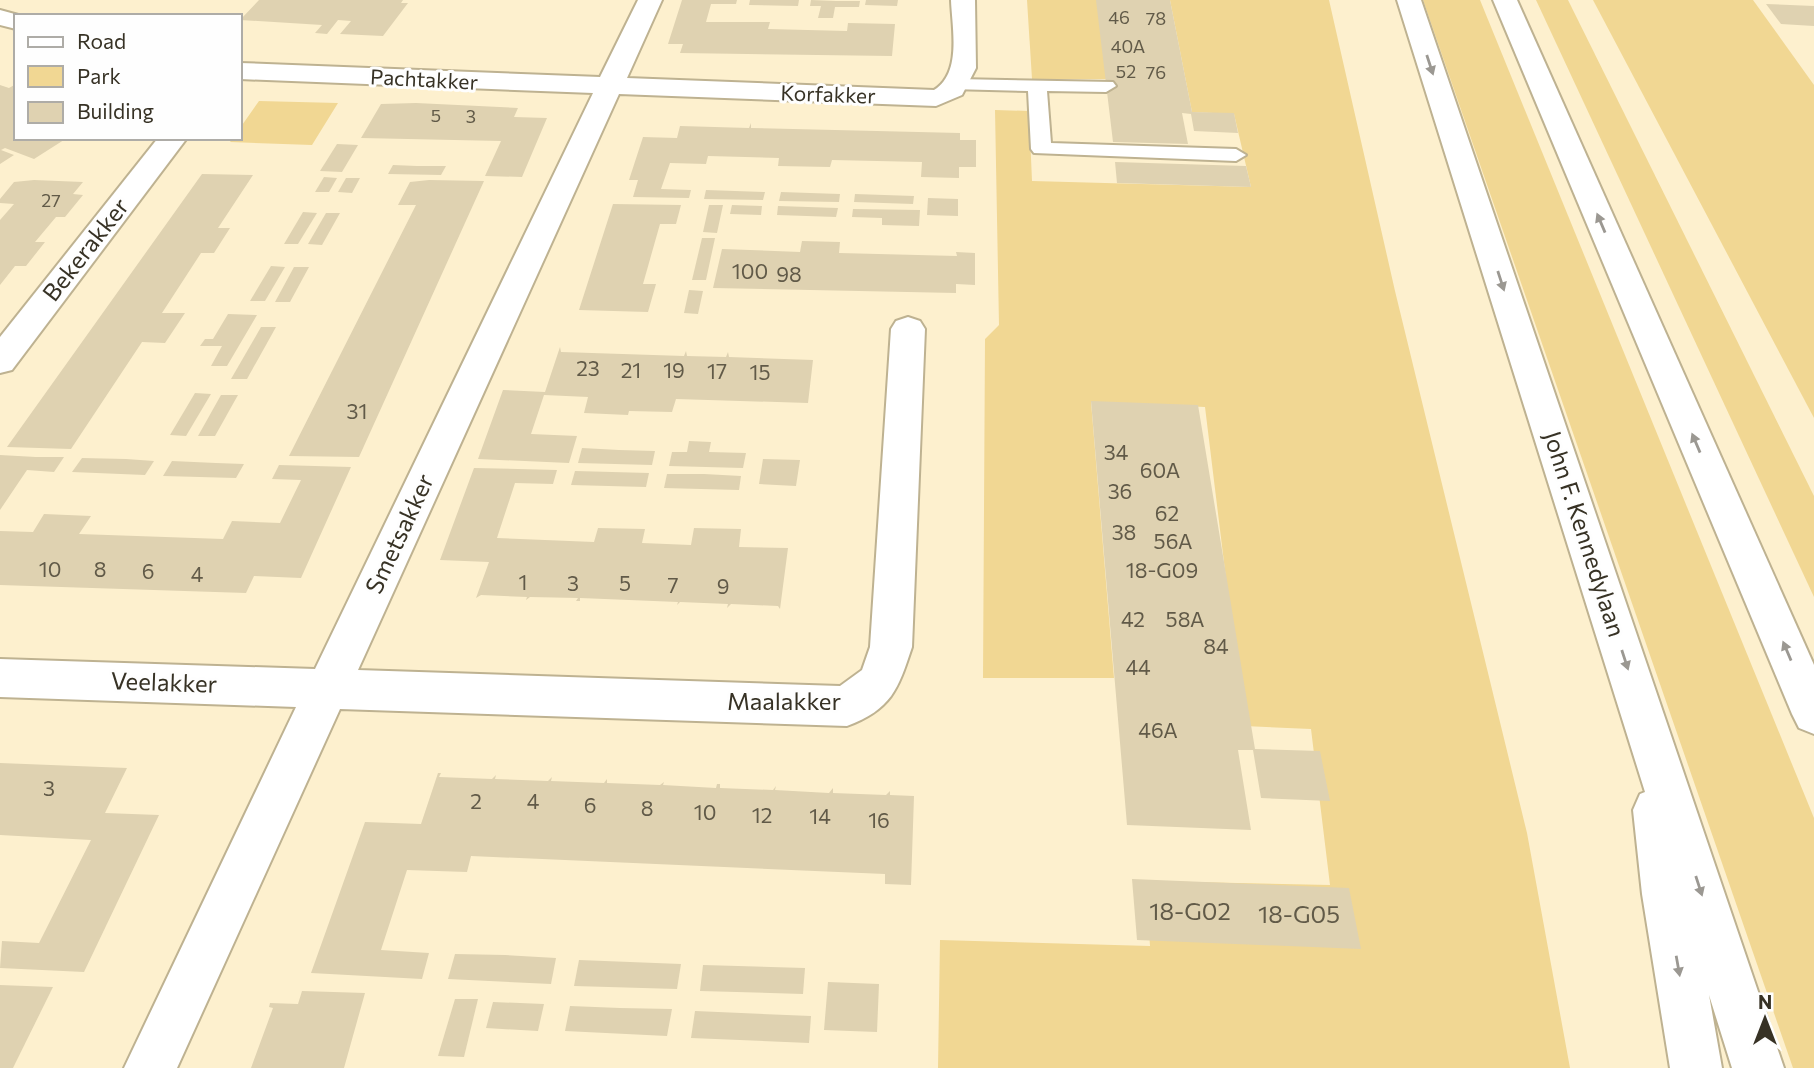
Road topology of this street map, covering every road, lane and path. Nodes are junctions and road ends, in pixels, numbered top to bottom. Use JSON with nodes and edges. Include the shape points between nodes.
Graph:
{"nodes":[{"id":1,"x":650,"y":0,"type":"edge"},
{"id":2,"x":962,"y":0,"type":"edge"},
{"id":3,"x":1409,"y":0,"type":"edge"},
{"id":4,"x":1505,"y":0,"type":"edge"},
{"id":5,"x":242,"y":71,"type":"edge"},
{"id":6,"x":957,"y":85,"type":"junction"},
{"id":7,"x":1037,"y":86,"type":"junction"},
{"id":8,"x":1106,"y":86,"type":"dead end"},
{"id":9,"x":609,"y":88,"type":"junction"},
{"id":10,"x":171,"y":140,"type":"edge"},
{"id":11,"x":1236,"y":155,"type":"dead end"},
{"id":12,"x":908,"y":329,"type":"dead end"},
{"id":13,"x":0,"y":361,"type":"edge"},
{"id":14,"x":0,"y":678,"type":"edge"},
{"id":15,"x":327,"y":689,"type":"junction"},
{"id":16,"x":1814,"y":714,"type":"edge"},
{"id":17,"x":1647,"y":728,"type":"junction"},
{"id":18,"x":150,"y":1068,"type":"edge"},
{"id":19,"x":1696,"y":1068,"type":"edge"},
{"id":20,"x":1758,"y":1068,"type":"edge"}],
"edges":[{"from":1,"to":9,"type":"street","name":"Smetsakker"},
{"from":2,"to":6,"type":"street","via":[[963,74]]},
{"from":3,"to":17,"type":"street","name":"John F. Kennedylaan","one_way":true},
{"from":16,"to":4,"type":"street","one_way":true},
{"from":5,"to":9,"type":"street","name":"Pachtakker"},
{"from":6,"to":7,"type":"lane"},
{"from":6,"to":9,"type":"street","name":"Korfakker","via":[[943,96],[915,98]]},
{"from":7,"to":8,"type":"lane"},
{"from":7,"to":11,"type":"lane","via":[[1041,149]]},
{"from":9,"to":15,"type":"street","name":"Smetsakker"},
{"from":10,"to":13,"type":"street","name":"Bekerakker"},
{"from":12,"to":15,"type":"street","name":"Maalakker","via":[[891,647],[878,682],[847,706]]},
{"from":14,"to":15,"type":"street","name":"Veelakker"},
{"from":15,"to":18,"type":"street","name":"Smetsakker"},
{"from":17,"to":19,"type":"street","one_way":true,"via":[[1666,894]]},
{"from":17,"to":20,"type":"street","name":"John F. Kennedylaan","one_way":true}]}
